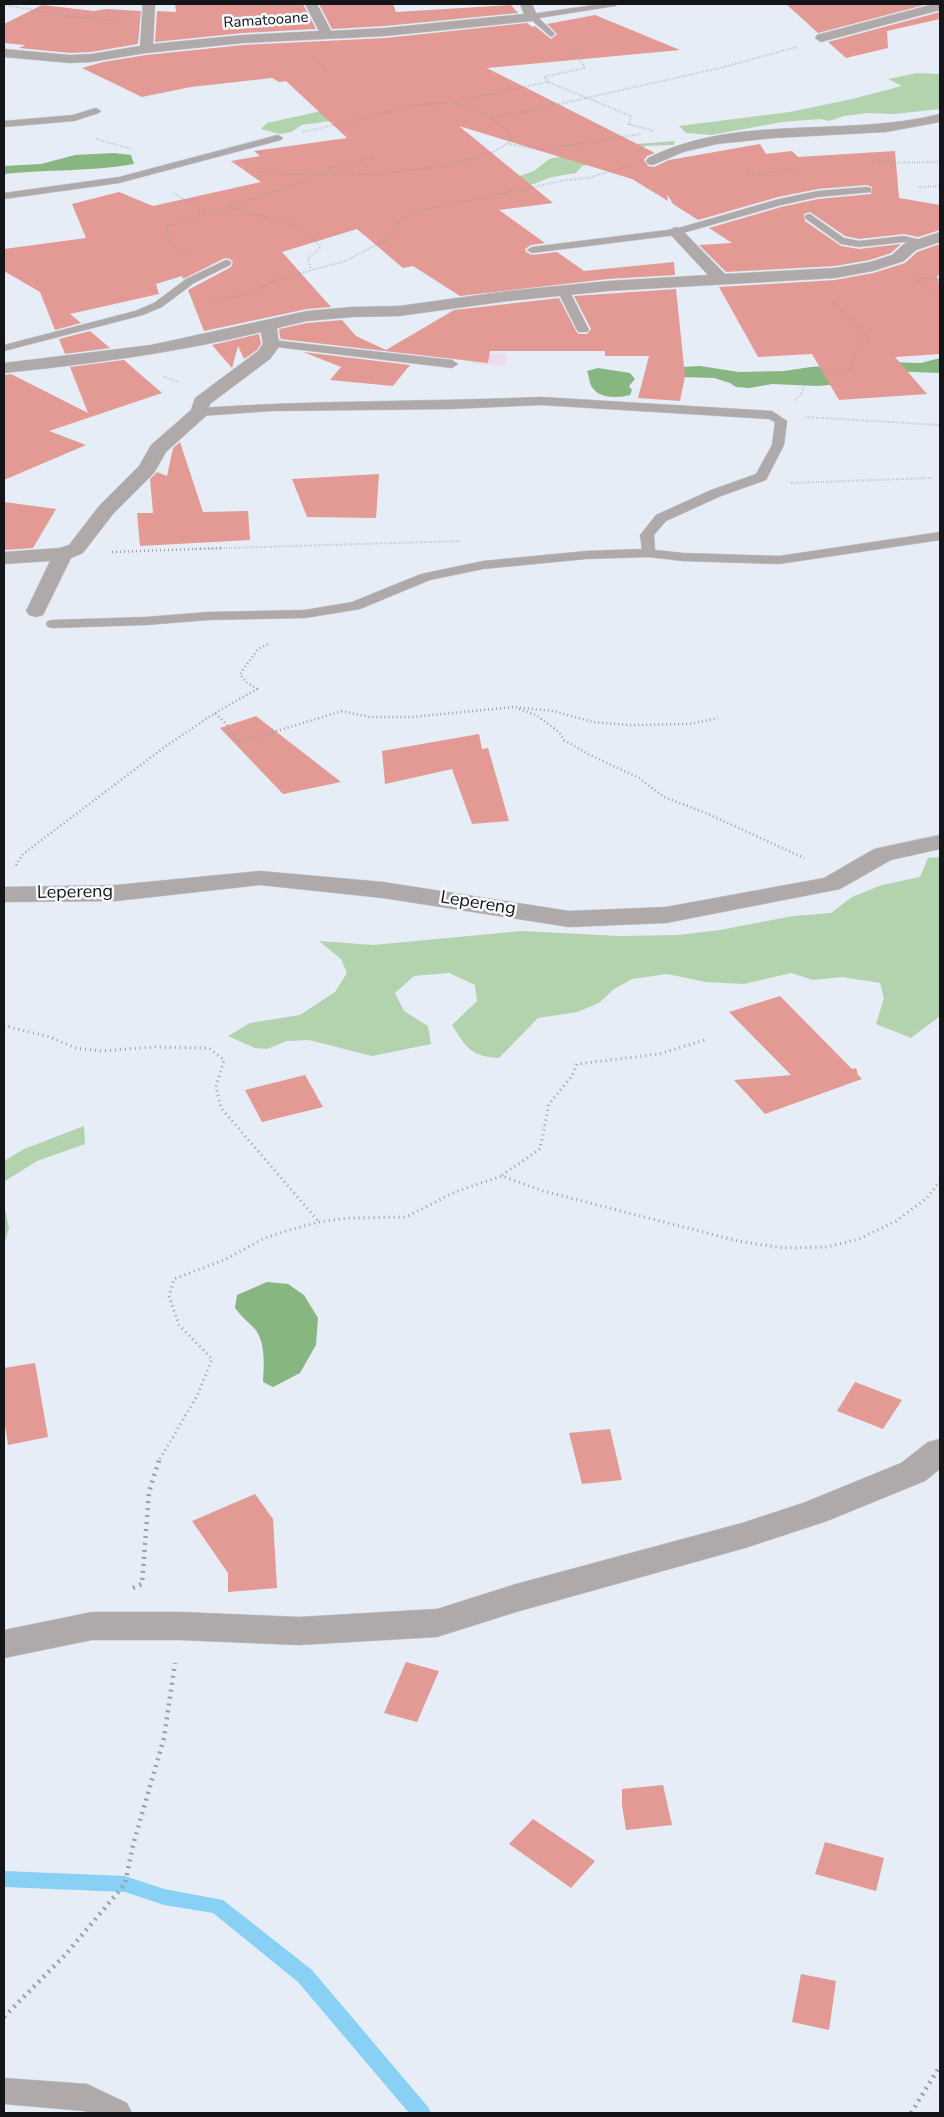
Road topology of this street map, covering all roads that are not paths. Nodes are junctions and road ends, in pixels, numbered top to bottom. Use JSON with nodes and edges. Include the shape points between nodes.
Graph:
{"nodes":[{"id":1,"x":149,"y":4,"type":"edge"},
{"id":2,"x":311,"y":4,"type":"edge"},
{"id":3,"x":526,"y":4,"type":"edge"},
{"id":4,"x":615,"y":4,"type":"edge"},
{"id":5,"x":940,"y":6,"type":"edge"},
{"id":6,"x":532,"y":17,"type":"junction"},
{"id":7,"x":326,"y":33,"type":"junction"},
{"id":8,"x":551,"y":34,"type":"road end"},
{"id":9,"x":821,"y":38,"type":"road end"},
{"id":10,"x":146,"y":49,"type":"junction"},
{"id":11,"x":4,"y":53,"type":"edge"},
{"id":12,"x":96,"y":111,"type":"dead end"},
{"id":13,"x":940,"y":118,"type":"edge"},
{"id":14,"x":4,"y":124,"type":"edge"},
{"id":15,"x":278,"y":138,"type":"road end"},
{"id":16,"x":654,"y":160,"type":"road end"},
{"id":17,"x":867,"y":190,"type":"dead end"},
{"id":18,"x":4,"y":196,"type":"edge"},
{"id":19,"x":810,"y":217,"type":"dead end"},
{"id":20,"x":676,"y":232,"type":"junction"},
{"id":21,"x":940,"y":237,"type":"edge"},
{"id":22,"x":921,"y":244,"type":"junction"},
{"id":23,"x":532,"y":250,"type":"dead end"},
{"id":24,"x":226,"y":263,"type":"dead end"},
{"id":25,"x":721,"y":280,"type":"junction"},
{"id":26,"x":563,"y":290,"type":"junction"},
{"id":27,"x":270,"y":325,"type":"junction"},
{"id":28,"x":583,"y":330,"type":"dead end"},
{"id":29,"x":272,"y":344,"type":"junction"},
{"id":30,"x":4,"y":348,"type":"edge"},
{"id":31,"x":452,"y":364,"type":"dead end"},
{"id":32,"x":4,"y":368,"type":"edge"},
{"id":33,"x":200,"y":412,"type":"junction"},
{"id":34,"x":940,"y":536,"type":"edge"},
{"id":35,"x":70,"y":551,"type":"junction"},
{"id":36,"x":649,"y":553,"type":"junction"},
{"id":37,"x":4,"y":558,"type":"edge"},
{"id":38,"x":36,"y":611,"type":"dead end"},
{"id":39,"x":53,"y":624,"type":"dead end"},
{"id":40,"x":940,"y":842,"type":"edge"},
{"id":41,"x":4,"y":895,"type":"edge"},
{"id":42,"x":940,"y":1450,"type":"edge"},
{"id":43,"x":4,"y":1644,"type":"edge"},
{"id":44,"x":4,"y":2092,"type":"edge"},
{"id":45,"x":117,"y":2113,"type":"edge"}],
"edges":[{"from":1,"to":10,"type":"street"},
{"from":2,"to":7,"type":"street"},
{"from":3,"to":6,"type":"street"},
{"from":4,"to":6,"type":"lane"},
{"from":5,"to":9,"type":"street"},
{"from":6,"to":7,"type":"street","name":"Ramatooane","via":[[433,28]]},
{"from":6,"to":8,"type":"lane"},
{"from":7,"to":10,"type":"street","name":"Ramatooane"},
{"from":10,"to":11,"type":"street","name":"Ramatooane","via":[[70,59]]},
{"from":12,"to":14,"type":"lane","via":[[74,118]]},
{"from":13,"to":16,"type":"street","via":[[917,125],[869,131],[732,138],[681,148]]},
{"from":15,"to":18,"type":"lane","via":[[119,180]]},
{"from":17,"to":20,"type":"lane","via":[[808,196]]},
{"from":19,"to":22,"type":"lane","via":[[841,241],[859,244],[904,239]]},
{"from":20,"to":23,"type":"lane"},
{"from":20,"to":25,"type":"street"},
{"from":21,"to":22,"type":"street"},
{"from":22,"to":25,"type":"street","via":[[910,247],[898,258],[835,273]]},
{"from":24,"to":30,"type":"lane","via":[[190,281],[158,305],[139,313]]},
{"from":25,"to":26,"type":"street"},
{"from":26,"to":27,"type":"street","via":[[400,311],[307,316]]},
{"from":26,"to":28,"type":"lane"},
{"from":27,"to":29,"type":"street"},
{"from":27,"to":32,"type":"street","via":[[151,350]]},
{"from":29,"to":31,"type":"lane"},
{"from":29,"to":33,"type":"street","via":[[264,355],[201,402]]},
{"from":33,"to":35,"type":"street","via":[[158,449],[147,469]]},
{"from":33,"to":36,"type":"lane","via":[[272,407],[541,401],[772,415],[781,421],[778,446],[761,477],[661,518],[646,535]]},
{"from":34,"to":36,"type":"lane","via":[[778,560]]},
{"from":35,"to":37,"type":"street"},
{"from":35,"to":38,"type":"street"},
{"from":36,"to":39,"type":"lane","via":[[586,555],[483,565],[426,577],[355,606],[306,614]]},
{"from":40,"to":41,"type":"street","name":"Lepereng","via":[[883,854],[835,882],[666,915],[569,919],[383,890],[260,878],[116,893]]},
{"from":42,"to":43,"type":"street","via":[[913,1472],[815,1512],[437,1623],[299,1631],[92,1626]]},
{"from":44,"to":45,"type":"lane","via":[[87,2098]]}]}
